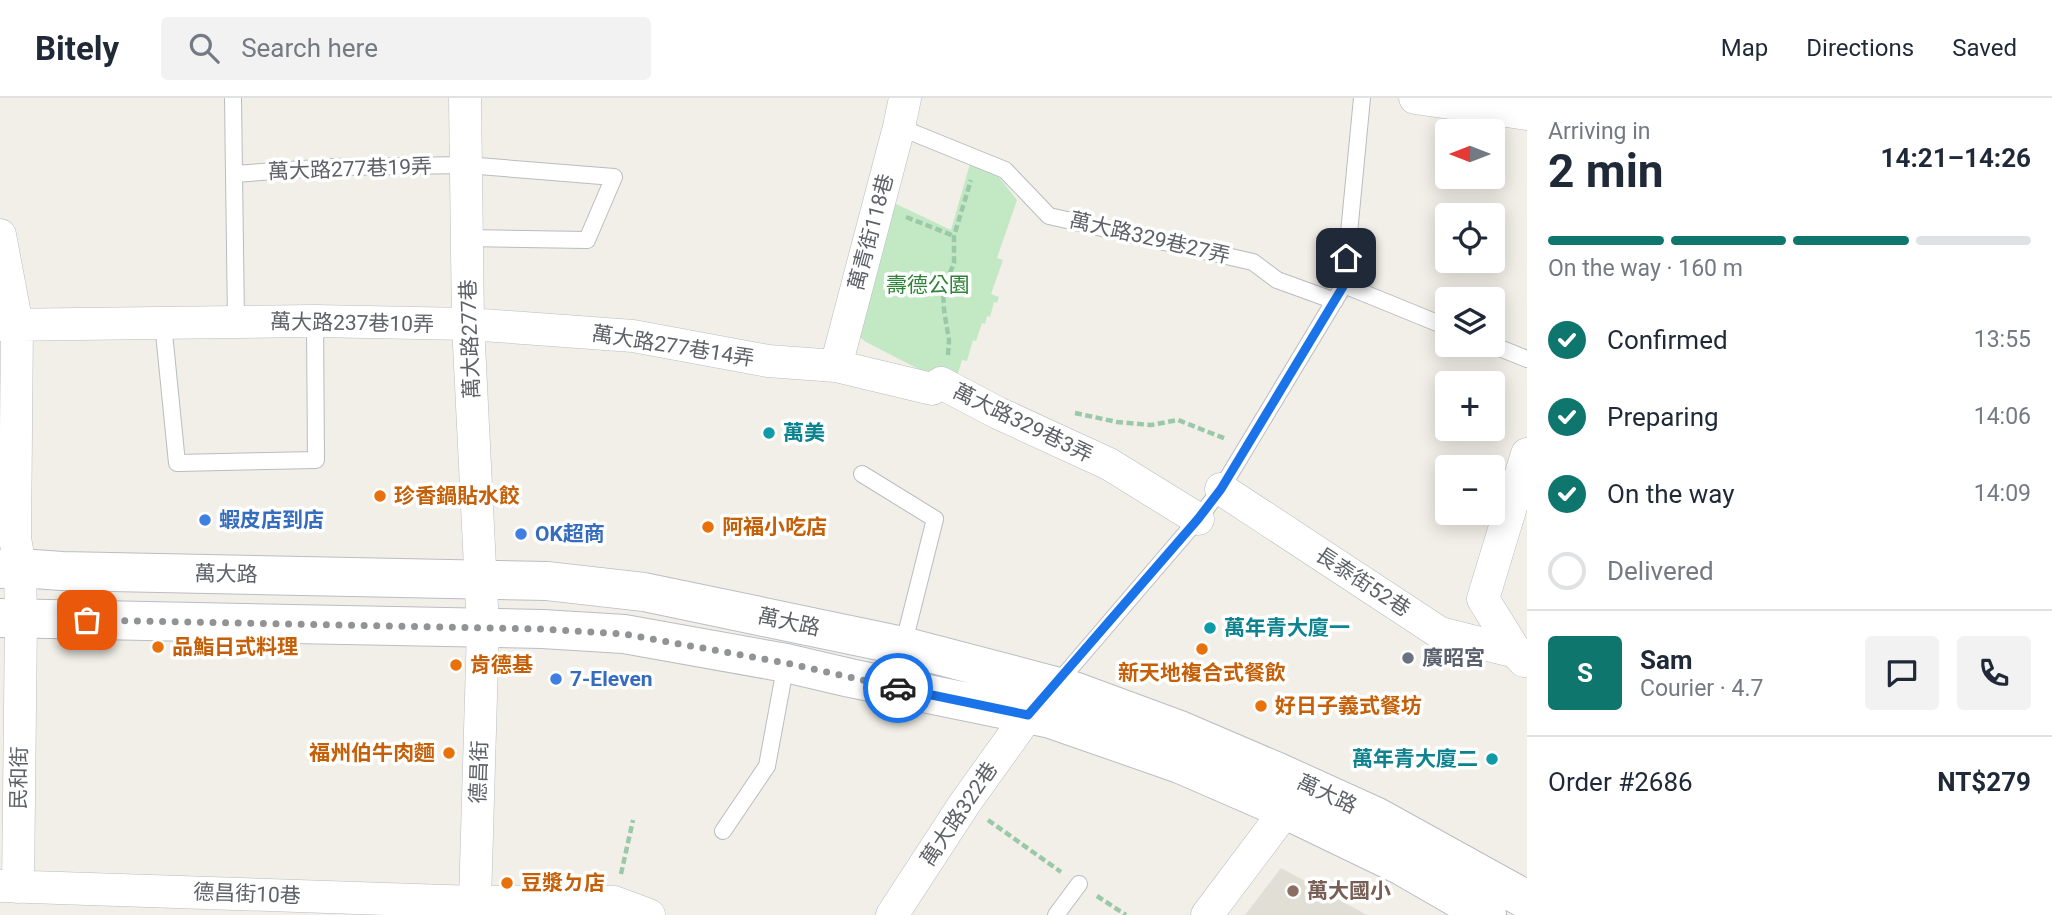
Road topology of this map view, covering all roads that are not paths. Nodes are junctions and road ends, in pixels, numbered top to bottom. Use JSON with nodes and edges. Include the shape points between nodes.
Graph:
{"nodes":[{"id":1,"x":233,"y":98,"type":"edge"},
{"id":2,"x":465,"y":98,"type":"edge"},
{"id":3,"x":1362,"y":98,"type":"edge"},
{"id":4,"x":1415,"y":98,"type":"edge"},
{"id":5,"x":902,"y":113,"type":"edge"},
{"id":6,"x":1527,"y":114,"type":"edge"},
{"id":7,"x":466,"y":165,"type":"junction"},
{"id":8,"x":234,"y":174,"type":"junction"},
{"id":9,"x":0,"y":235,"type":"edge"},
{"id":10,"x":467,"y":238,"type":"junction"},
{"id":11,"x":1344,"y":285,"type":"junction"},
{"id":12,"x":1335,"y":301,"type":"junction"},
{"id":13,"x":315,"y":321,"type":"junction"},
{"id":14,"x":236,"y":322,"type":"junction"},
{"id":15,"x":1435,"y":322,"type":"edge"},
{"id":16,"x":163,"y":323,"type":"junction"},
{"id":17,"x":468,"y":324,"type":"junction"},
{"id":18,"x":8,"y":325,"type":"edge"},
{"id":19,"x":1505,"y":350,"type":"edge"},
{"id":20,"x":1527,"y":359,"type":"edge"},
{"id":21,"x":836,"y":366,"type":"junction"},
{"id":22,"x":1527,"y":454,"type":"edge"},
{"id":23,"x":862,"y":474,"type":"dead end"},
{"id":24,"x":1221,"y":489,"type":"junction"},
{"id":25,"x":1198,"y":519,"type":"junction"},
{"id":26,"x":10,"y":569,"type":"edge"},
{"id":27,"x":480,"y":580,"type":"junction"},
{"id":28,"x":11,"y":619,"type":"edge"},
{"id":29,"x":483,"y":628,"type":"junction"},
{"id":30,"x":903,"y":646,"type":"junction"},
{"id":31,"x":1521,"y":658,"type":"edge"},
{"id":32,"x":786,"y":663,"type":"junction"},
{"id":33,"x":1055,"y":685,"type":"junction"},
{"id":34,"x":1028,"y":715,"type":"junction"},
{"id":35,"x":1286,"y":810,"type":"junction"},
{"id":36,"x":723,"y":831,"type":"dead end"},
{"id":37,"x":1079,"y":884,"type":"road end"},
{"id":38,"x":6,"y":892,"type":"edge"},
{"id":39,"x":1527,"y":900,"type":"edge"},
{"id":40,"x":478,"y":909,"type":"edge"},
{"id":41,"x":58,"y":915,"type":"edge"},
{"id":42,"x":649,"y":915,"type":"edge"},
{"id":43,"x":892,"y":915,"type":"edge"},
{"id":44,"x":1056,"y":915,"type":"edge"},
{"id":45,"x":1207,"y":915,"type":"edge"},
{"id":46,"x":1487,"y":915,"type":"edge"}],
"edges":[{"from":1,"to":8,"type":"lane"},
{"from":2,"to":7,"type":"street","name":"萬大路277巷"},
{"from":3,"to":11,"type":"lane"},
{"from":4,"to":6,"type":"street"},
{"from":5,"to":12,"type":"lane","name":"萬大路329巷27弄","via":[[1005,170],[1049,216],[1253,262],[1277,281]]},
{"from":5,"to":21,"type":"street","name":"萬青街118巷"},
{"from":7,"to":8,"type":"lane","name":"萬大路277巷19弄"},
{"from":7,"to":10,"type":"street","name":"萬大路277巷"},
{"from":7,"to":10,"type":"lane","name":"萬大路277巷19弄","via":[[614,177],[587,240]]},
{"from":8,"to":14,"type":"lane"},
{"from":9,"to":18,"type":"street","name":"民和街"},
{"from":10,"to":17,"type":"street","name":"萬大路277巷"},
{"from":11,"to":12,"type":"lane"},
{"from":11,"to":15,"type":"lane"},
{"from":12,"to":24,"type":"lane"},
{"from":13,"to":14,"type":"street","name":"萬大路237巷10弄"},
{"from":13,"to":16,"type":"lane","via":[[317,460],[177,463]]},
{"from":13,"to":17,"type":"street","name":"萬大路237巷10弄"},
{"from":14,"to":16,"type":"street","name":"萬大路237巷10弄"},
{"from":16,"to":18,"type":"street","name":"萬大路237巷10弄"},
{"from":17,"to":21,"type":"street","name":"萬大路277巷14弄","via":[[633,336],[768,361]]},
{"from":17,"to":27,"type":"street","name":"萬大路277巷"},
{"from":18,"to":26,"type":"street","name":"民和街","via":[[15,538]]},
{"from":19,"to":20,"type":"lane"},
{"from":21,"to":25,"type":"street","name":"萬大路329巷3弄","via":[[932,389],[942,383],[1109,464]]},
{"from":22,"to":31,"type":"street","via":[[1483,599]]},
{"from":23,"to":30,"type":"lane","via":[[935,519]]},
{"from":24,"to":25,"type":"lane"},
{"from":24,"to":31,"type":"street","name":"長泰街52巷","via":[[1440,633]]},
{"from":25,"to":33,"type":"lane"},
{"from":26,"to":27,"type":"main road","name":"萬大路"},
{"from":26,"to":28,"type":"street","name":"民和街"},
{"from":27,"to":29,"type":"street","name":"萬大路277巷"},
{"from":27,"to":30,"type":"main road","name":"萬大路","via":[[547,581],[644,592]]},
{"from":28,"to":29,"type":"main road","name":"萬大路"},
{"from":28,"to":38,"type":"street","name":"民和街"},
{"from":29,"to":32,"type":"main road","name":"萬大路","via":[[624,634]]},
{"from":29,"to":40,"type":"street","name":"德昌街"},
{"from":30,"to":33,"type":"main road","name":"萬大路"},
{"from":32,"to":34,"type":"main road","name":"萬大路"},
{"from":32,"to":36,"type":"lane","via":[[767,766]]},
{"from":33,"to":34,"type":"street","name":"萬大路322巷"},
{"from":33,"to":39,"type":"main road","name":"萬大路","via":[[1177,729],[1305,784],[1377,817]]},
{"from":34,"to":35,"type":"main road","name":"萬大路","via":[[1180,764]]},
{"from":34,"to":43,"type":"street","name":"萬大路322巷"},
{"from":35,"to":45,"type":"street"},
{"from":35,"to":46,"type":"main road","name":"萬大路","via":[[1402,866]]},
{"from":37,"to":44,"type":"lane"},
{"from":38,"to":40,"type":"street","name":"德昌街10巷"},
{"from":38,"to":41,"type":"street","via":[[55,907]]},
{"from":40,"to":42,"type":"street","name":"德昌街10巷","via":[[614,902]]}]}
